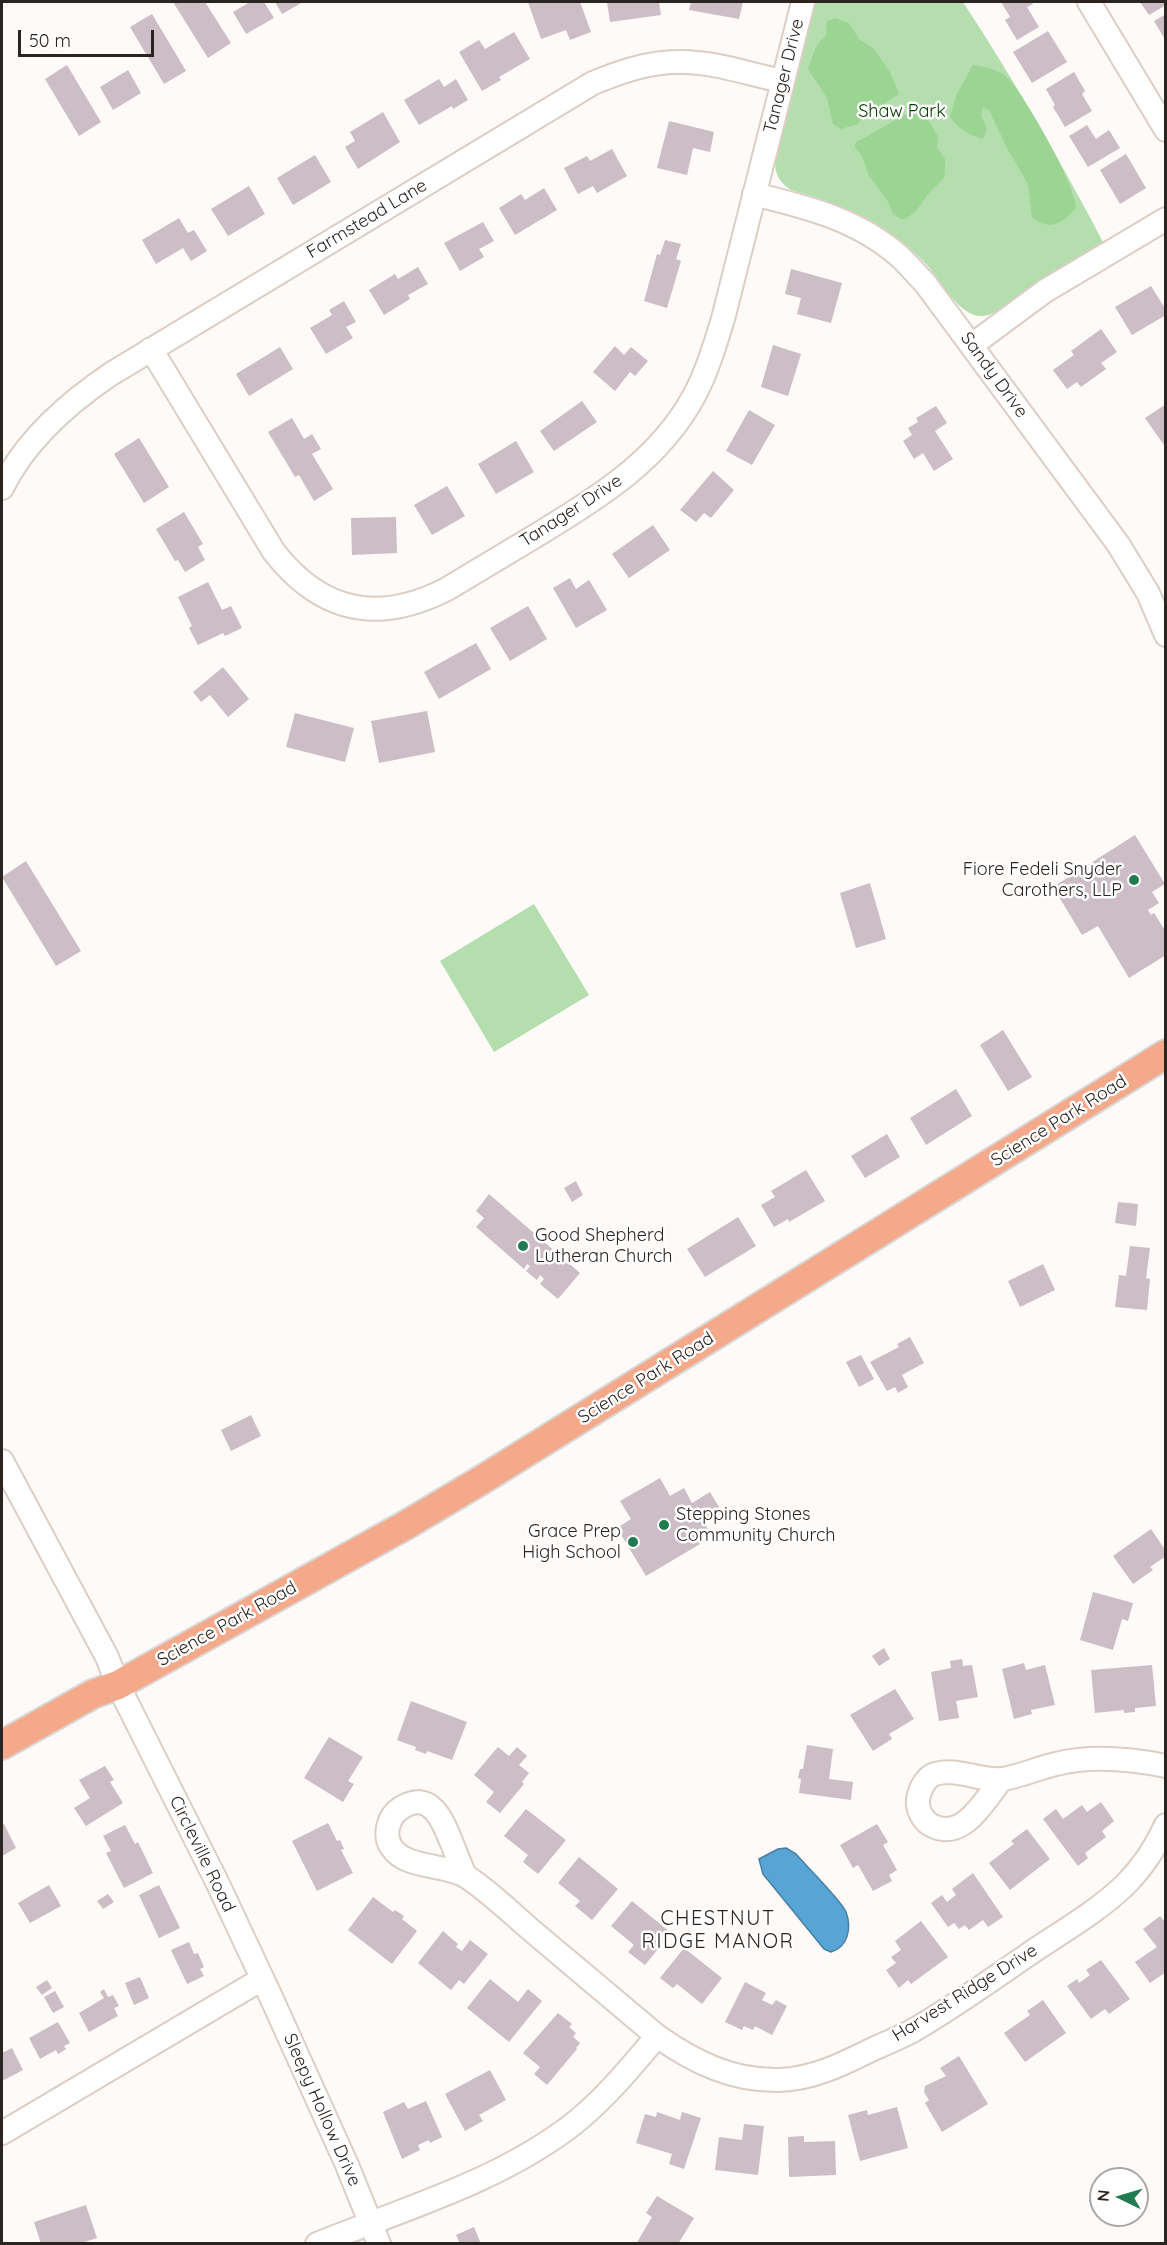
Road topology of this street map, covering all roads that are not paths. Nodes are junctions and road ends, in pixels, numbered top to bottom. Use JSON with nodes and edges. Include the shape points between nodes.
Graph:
{"nodes":[{"id":1,"x":803,"y":2,"type":"edge"},
{"id":2,"x":1089,"y":2,"type":"edge"},
{"id":3,"x":782,"y":81,"type":"junction"},
{"id":4,"x":1166,"y":130,"type":"edge"},
{"id":5,"x":754,"y":194,"type":"junction"},
{"id":6,"x":1166,"y":219,"type":"edge"},
{"id":7,"x":972,"y":345,"type":"junction"},
{"id":8,"x":151,"y":349,"type":"junction"},
{"id":9,"x":2,"y":488,"type":"edge"},
{"id":10,"x":1166,"y":635,"type":"edge"},
{"id":11,"x":1166,"y":1054,"type":"edge"},
{"id":12,"x":2,"y":1461,"type":"edge"},
{"id":13,"x":118,"y":1685,"type":"junction"},
{"id":14,"x":2,"y":1745,"type":"edge"},
{"id":15,"x":1166,"y":1766,"type":"edge"},
{"id":16,"x":1002,"y":1779,"type":"dead end"},
{"id":17,"x":1166,"y":1825,"type":"edge"},
{"id":18,"x":465,"y":1876,"type":"dead end"},
{"id":19,"x":262,"y":1979,"type":"junction"},
{"id":20,"x":657,"y":2036,"type":"junction"},
{"id":21,"x":2,"y":2133,"type":"edge"},
{"id":22,"x":371,"y":2222,"type":"junction"},
{"id":23,"x":317,"y":2244,"type":"edge"},
{"id":24,"x":379,"y":2244,"type":"edge"}],
"edges":[{"from":1,"to":3,"type":"street","name":"Tanager Drive"},
{"from":2,"to":4,"type":"street"},
{"from":3,"to":5,"type":"street","name":"Tanager Drive"},
{"from":3,"to":8,"type":"street","name":"Farmstead Lane","via":[[677,62],[621,71],[593,83]]},
{"from":5,"to":7,"type":"street","name":"Sandy Drive","via":[[838,218],[899,255]]},
{"from":5,"to":8,"type":"street","name":"Tanager Drive","via":[[711,358],[693,397],[658,445],[599,496],[447,589],[401,607],[378,609],[329,599],[289,571]]},
{"from":6,"to":7,"type":"street","via":[[1045,291]]},
{"from":7,"to":10,"type":"street","name":"Sandy Drive","via":[[1118,544],[1148,593]]},
{"from":8,"to":9,"type":"street","name":"Farmstead Lane","via":[[81,394],[56,417],[26,451]]},
{"from":11,"to":13,"type":"main road","name":"Science Park Road","via":[[471,1486]]},
{"from":12,"to":13,"type":"street","name":"Circleville Road","via":[[107,1657]]},
{"from":13,"to":14,"type":"main road","name":"Science Park Road","via":[[93,1694]]},
{"from":13,"to":19,"type":"street","name":"Circleville Road"},
{"from":15,"to":16,"type":"street","via":[[1088,1760],[1059,1763]]},
{"from":17,"to":20,"type":"street","name":"Harvest Ridge Drive","via":[[1141,1867],[1106,1901],[913,2030],[841,2065],[797,2078],[748,2077],[700,2064]]},
{"from":18,"to":20,"type":"street","name":"Harvest Ridge Drive"},
{"from":19,"to":21,"type":"street"},
{"from":19,"to":22,"type":"street","name":"Sleepy Hollow Drive"},
{"from":20,"to":22,"type":"street","via":[[603,2096],[573,2124],[536,2149],[496,2172]]},
{"from":22,"to":23,"type":"street"},
{"from":22,"to":24,"type":"street","name":"Sleepy Hollow Drive"}]}
